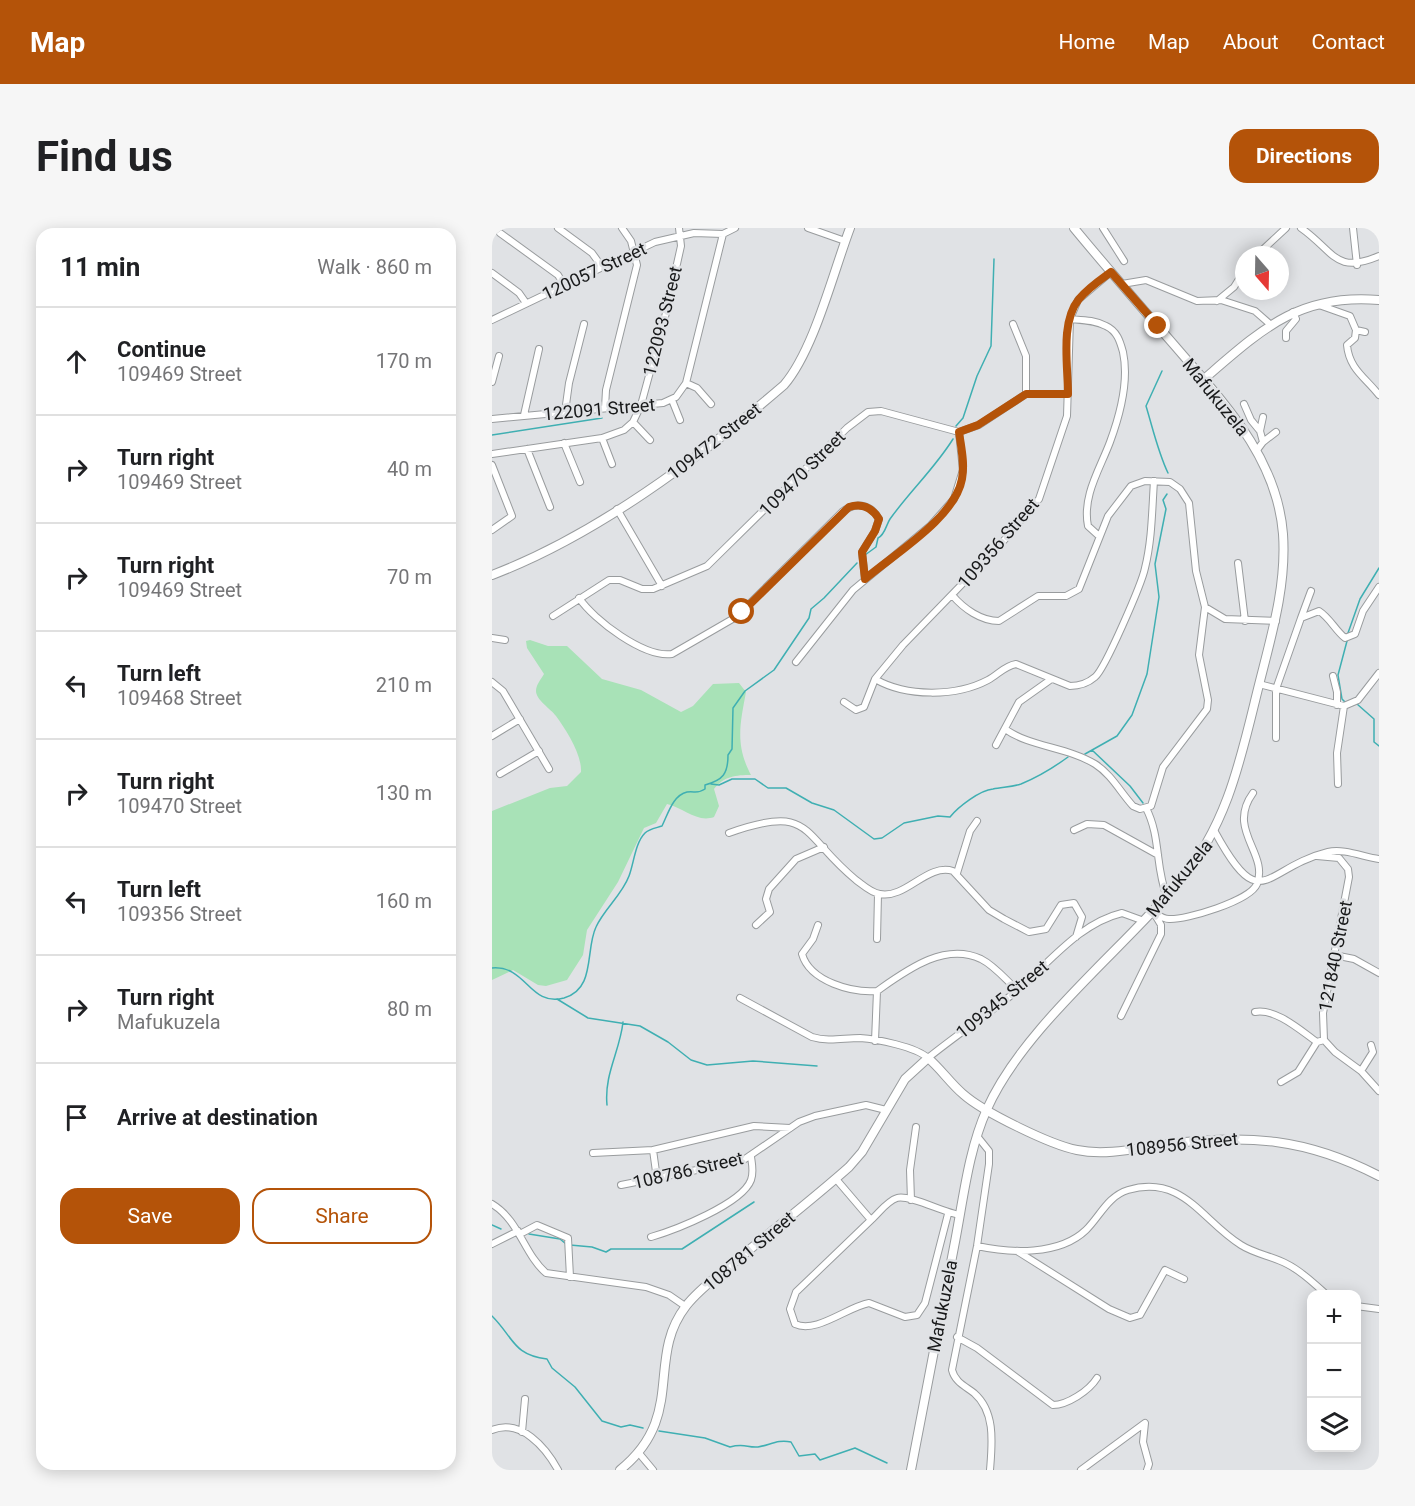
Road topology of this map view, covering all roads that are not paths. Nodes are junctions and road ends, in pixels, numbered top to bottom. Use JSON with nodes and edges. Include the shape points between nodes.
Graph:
{"nodes":[{"id":1,"x":558,"y":228,"type":"edge"},
{"id":2,"x":622,"y":228,"type":"edge"},
{"id":3,"x":679,"y":228,"type":"edge"},
{"id":4,"x":735,"y":228,"type":"edge"},
{"id":5,"x":808,"y":228,"type":"edge"},
{"id":6,"x":850,"y":228,"type":"edge"},
{"id":7,"x":1074,"y":228,"type":"edge"},
{"id":8,"x":1103,"y":228,"type":"edge"},
{"id":9,"x":1301,"y":228,"type":"edge"},
{"id":10,"x":1353,"y":228,"type":"edge"},
{"id":11,"x":1285,"y":229,"type":"edge"},
{"id":12,"x":500,"y":234,"type":"dead end"},
{"id":13,"x":723,"y":234,"type":"junction"},
{"id":14,"x":682,"y":236,"type":"junction"},
{"id":15,"x":845,"y":241,"type":"junction"},
{"id":16,"x":1267,"y":246,"type":"edge"},
{"id":17,"x":635,"y":251,"type":"junction"},
{"id":18,"x":1379,"y":256,"type":"edge"},
{"id":19,"x":1124,"y":261,"type":"dead end"},
{"id":20,"x":1357,"y":265,"type":"junction"},
{"id":21,"x":602,"y":267,"type":"junction"},
{"id":22,"x":1111,"y":272,"type":"junction"},
{"id":23,"x":492,"y":273,"type":"edge"},
{"id":24,"x":1122,"y":284,"type":"junction"},
{"id":25,"x":564,"y":285,"type":"junction"},
{"id":26,"x":1235,"y":285,"type":"edge"},
{"id":27,"x":1379,"y":300,"type":"edge"},
{"id":28,"x":1217,"y":301,"type":"junction"},
{"id":29,"x":526,"y":303,"type":"junction"},
{"id":30,"x":1316,"y":304,"type":"junction"},
{"id":31,"x":1293,"y":312,"type":"junction"},
{"id":32,"x":1070,"y":319,"type":"junction"},
{"id":33,"x":492,"y":320,"type":"edge"},
{"id":34,"x":584,"y":324,"type":"dead end"},
{"id":35,"x":1013,"y":324,"type":"dead end"},
{"id":36,"x":1271,"y":325,"type":"junction"},
{"id":37,"x":1356,"y":330,"type":"junction"},
{"id":38,"x":1365,"y":332,"type":"dead end"},
{"id":39,"x":1286,"y":338,"type":"dead end"},
{"id":40,"x":539,"y":349,"type":"dead end"},
{"id":41,"x":499,"y":356,"type":"dead end"},
{"id":42,"x":1204,"y":379,"type":"junction"},
{"id":43,"x":492,"y":382,"type":"edge"},
{"id":44,"x":687,"y":383,"type":"junction"},
{"id":45,"x":1026,"y":394,"type":"junction"},
{"id":46,"x":1068,"y":394,"type":"junction"},
{"id":47,"x":1379,"y":395,"type":"edge"},
{"id":48,"x":672,"y":400,"type":"junction"},
{"id":49,"x":711,"y":404,"type":"dead end"},
{"id":50,"x":1244,"y":404,"type":"dead end"},
{"id":51,"x":641,"y":405,"type":"junction"},
{"id":52,"x":605,"y":408,"type":"junction"},
{"id":53,"x":565,"y":412,"type":"junction"},
{"id":54,"x":524,"y":415,"type":"junction"},
{"id":55,"x":1263,"y":417,"type":"dead end"},
{"id":56,"x":492,"y":419,"type":"edge"},
{"id":57,"x":680,"y":420,"type":"dead end"},
{"id":58,"x":633,"y":423,"type":"junction"},
{"id":59,"x":1260,"y":431,"type":"junction"},
{"id":60,"x":959,"y":432,"type":"junction"},
{"id":61,"x":1276,"y":432,"type":"dead end"},
{"id":62,"x":602,"y":438,"type":"junction"},
{"id":63,"x":650,"y":440,"type":"dead end"},
{"id":64,"x":1263,"y":442,"type":"junction"},
{"id":65,"x":564,"y":443,"type":"junction"},
{"id":66,"x":527,"y":449,"type":"junction"},
{"id":67,"x":1257,"y":450,"type":"junction"},
{"id":68,"x":492,"y":454,"type":"edge"},
{"id":69,"x":612,"y":464,"type":"dead end"},
{"id":70,"x":492,"y":465,"type":"edge"},
{"id":71,"x":1154,"y":481,"type":"junction"},
{"id":72,"x":579,"y":483,"type":"dead end"},
{"id":73,"x":550,"y":507,"type":"dead end"},
{"id":74,"x":617,"y":509,"type":"junction"},
{"id":75,"x":492,"y":530,"type":"edge"},
{"id":76,"x":1099,"y":536,"type":"junction"},
{"id":77,"x":1238,"y":563,"type":"dead end"},
{"id":78,"x":492,"y":575,"type":"edge"},
{"id":79,"x":865,"y":579,"type":"junction"},
{"id":80,"x":662,"y":586,"type":"junction"},
{"id":81,"x":1379,"y":587,"type":"edge"},
{"id":82,"x":1311,"y":591,"type":"dead end"},
{"id":83,"x":952,"y":595,"type":"junction"},
{"id":84,"x":579,"y":598,"type":"junction"},
{"id":85,"x":1205,"y":607,"type":"junction"},
{"id":86,"x":553,"y":616,"type":"dead end"},
{"id":87,"x":1301,"y":618,"type":"junction"},
{"id":88,"x":1245,"y":621,"type":"junction"},
{"id":89,"x":1276,"y":621,"type":"junction"},
{"id":90,"x":492,"y":638,"type":"edge"},
{"id":91,"x":505,"y":640,"type":"dead end"},
{"id":92,"x":796,"y":662,"type":"dead end"},
{"id":93,"x":1379,"y":673,"type":"edge"},
{"id":94,"x":1332,"y":676,"type":"dead end"},
{"id":95,"x":875,"y":679,"type":"junction"},
{"id":96,"x":1050,"y":680,"type":"junction"},
{"id":97,"x":492,"y":682,"type":"edge"},
{"id":98,"x":1259,"y":684,"type":"junction"},
{"id":99,"x":499,"y":687,"type":"junction"},
{"id":100,"x":1276,"y":689,"type":"junction"},
{"id":101,"x":492,"y":692,"type":"edge"},
{"id":102,"x":844,"y":702,"type":"dead end"},
{"id":103,"x":1340,"y":705,"type":"junction"},
{"id":104,"x":520,"y":719,"type":"junction"},
{"id":105,"x":1005,"y":729,"type":"junction"},
{"id":106,"x":492,"y":736,"type":"edge"},
{"id":107,"x":1276,"y":738,"type":"dead end"},
{"id":108,"x":996,"y":745,"type":"dead end"},
{"id":109,"x":539,"y":751,"type":"junction"},
{"id":110,"x":549,"y":769,"type":"dead end"},
{"id":111,"x":500,"y":774,"type":"dead end"},
{"id":112,"x":1338,"y":784,"type":"dead end"},
{"id":113,"x":1254,"y":793,"type":"dead end"},
{"id":114,"x":1146,"y":808,"type":"junction"},
{"id":115,"x":977,"y":821,"type":"dead end"},
{"id":116,"x":1074,"y":830,"type":"dead end"},
{"id":117,"x":1215,"y":832,"type":"junction"},
{"id":118,"x":729,"y":833,"type":"dead end"},
{"id":119,"x":824,"y":848,"type":"junction"},
{"id":120,"x":1158,"y":855,"type":"junction"},
{"id":121,"x":1317,"y":856,"type":"junction"},
{"id":122,"x":1379,"y":859,"type":"edge"},
{"id":123,"x":957,"y":873,"type":"junction"},
{"id":124,"x":1257,"y":881,"type":"junction"},
{"id":125,"x":878,"y":894,"type":"junction"},
{"id":126,"x":1167,"y":897,"type":"junction"},
{"id":127,"x":1153,"y":912,"type":"junction"},
{"id":128,"x":1144,"y":921,"type":"junction"},
{"id":129,"x":756,"y":925,"type":"dead end"},
{"id":130,"x":818,"y":925,"type":"dead end"},
{"id":131,"x":1076,"y":938,"type":"junction"},
{"id":132,"x":877,"y":939,"type":"dead end"},
{"id":133,"x":1334,"y":955,"type":"junction"},
{"id":134,"x":1379,"y":973,"type":"edge"},
{"id":135,"x":1017,"y":990,"type":"junction"},
{"id":136,"x":878,"y":991,"type":"junction"},
{"id":137,"x":740,"y":998,"type":"dead end"},
{"id":138,"x":1255,"y":1012,"type":"dead end"},
{"id":139,"x":1121,"y":1016,"type":"dead end"},
{"id":140,"x":875,"y":1041,"type":"junction"},
{"id":141,"x":1321,"y":1041,"type":"junction"},
{"id":142,"x":1371,"y":1045,"type":"dead end"},
{"id":143,"x":928,"y":1058,"type":"junction"},
{"id":144,"x":1361,"y":1071,"type":"junction"},
{"id":145,"x":1281,"y":1082,"type":"dead end"},
{"id":146,"x":1379,"y":1091,"type":"edge"},
{"id":147,"x":987,"y":1109,"type":"junction"},
{"id":148,"x":886,"y":1110,"type":"junction"},
{"id":149,"x":916,"y":1127,"type":"dead end"},
{"id":150,"x":790,"y":1128,"type":"junction"},
{"id":151,"x":977,"y":1136,"type":"junction"},
{"id":152,"x":653,"y":1150,"type":"junction"},
{"id":153,"x":593,"y":1153,"type":"dead end"},
{"id":154,"x":751,"y":1156,"type":"junction"},
{"id":155,"x":1379,"y":1176,"type":"edge"},
{"id":156,"x":657,"y":1179,"type":"junction"},
{"id":157,"x":836,"y":1179,"type":"junction"},
{"id":158,"x":621,"y":1185,"type":"dead end"},
{"id":159,"x":911,"y":1200,"type":"junction"},
{"id":160,"x":492,"y":1204,"type":"edge"},
{"id":161,"x":948,"y":1214,"type":"junction"},
{"id":162,"x":960,"y":1215,"type":"junction"},
{"id":163,"x":871,"y":1220,"type":"junction"},
{"id":164,"x":519,"y":1233,"type":"junction"},
{"id":165,"x":651,"y":1237,"type":"dead end"},
{"id":166,"x":492,"y":1244,"type":"edge"},
{"id":167,"x":977,"y":1246,"type":"junction"},
{"id":168,"x":1016,"y":1251,"type":"junction"},
{"id":169,"x":570,"y":1277,"type":"junction"},
{"id":170,"x":1184,"y":1279,"type":"dead end"},
{"id":171,"x":1321,"y":1290,"type":"edge"},
{"id":172,"x":685,"y":1306,"type":"junction"},
{"id":173,"x":1361,"y":1307,"type":"edge"},
{"id":174,"x":1379,"y":1309,"type":"edge"},
{"id":175,"x":957,"y":1337,"type":"junction"},
{"id":176,"x":1096,"y":1378,"type":"dead end"},
{"id":177,"x":525,"y":1399,"type":"dead end"},
{"id":178,"x":492,"y":1430,"type":"edge"},
{"id":179,"x":522,"y":1432,"type":"junction"},
{"id":180,"x":638,"y":1452,"type":"junction"},
{"id":181,"x":558,"y":1470,"type":"edge"},
{"id":182,"x":620,"y":1470,"type":"edge"},
{"id":183,"x":652,"y":1470,"type":"edge"},
{"id":184,"x":911,"y":1470,"type":"edge"},
{"id":185,"x":990,"y":1470,"type":"edge"},
{"id":186,"x":1081,"y":1470,"type":"edge"},
{"id":187,"x":1147,"y":1470,"type":"edge"}],
"edges":[{"from":1,"to":21,"type":"street","via":[[592,253]]},
{"from":2,"to":17,"type":"street"},
{"from":3,"to":14,"type":"street"},
{"from":4,"to":13,"type":"street","name":"120057 Street"},
{"from":5,"to":15,"type":"street"},
{"from":6,"to":15,"type":"street","name":"109472 Street"},
{"from":7,"to":22,"type":"main road","name":"Mafukuzela"},
{"from":8,"to":19,"type":"street"},
{"from":9,"to":20,"type":"street","via":[[1330,254]]},
{"from":10,"to":20,"type":"street"},
{"from":11,"to":16,"type":"street"},
{"from":12,"to":25,"type":"street","via":[[553,271]]},
{"from":13,"to":14,"type":"street","name":"120057 Street"},
{"from":13,"to":44,"type":"street","name":"122091 Street"},
{"from":14,"to":17,"type":"street","name":"120057 Street"},
{"from":14,"to":51,"type":"street","name":"122093 Street"},
{"from":15,"to":74,"type":"street","name":"109472 Street","via":[[793,375],[689,462]]},
{"from":17,"to":21,"type":"street","name":"120057 Street"},
{"from":17,"to":52,"type":"street","via":[[638,265],[606,390]]},
{"from":18,"to":20,"type":"street"},
{"from":21,"to":25,"type":"street","name":"120057 Street"},
{"from":22,"to":24,"type":"main road","name":"Mafukuzela"},
{"from":22,"to":32,"type":"street","name":"109356 Street","via":[[1078,300]]},
{"from":23,"to":29,"type":"street"},
{"from":24,"to":28,"type":"street","via":[[1146,280],[1197,301]]},
{"from":24,"to":42,"type":"main road","name":"Mafukuzela"},
{"from":25,"to":29,"type":"street","name":"120057 Street"},
{"from":26,"to":28,"type":"street"},
{"from":27,"to":30,"type":"main road","via":[[1341,298]]},
{"from":28,"to":36,"type":"street","via":[[1255,311]]},
{"from":29,"to":33,"type":"street","name":"120057 Street"},
{"from":30,"to":31,"type":"main road"},
{"from":30,"to":37,"type":"street","via":[[1350,316]]},
{"from":31,"to":36,"type":"main road"},
{"from":31,"to":39,"type":"street","via":[[1296,319],[1286,331]]},
{"from":32,"to":46,"type":"street","name":"109356 Street"},
{"from":32,"to":76,"type":"street","via":[[1095,322],[1115,332],[1125,364],[1115,428],[1094,478],[1086,511],[1088,526]]},
{"from":34,"to":53,"type":"street"},
{"from":35,"to":45,"type":"street","via":[[1026,356]]},
{"from":36,"to":42,"type":"main road"},
{"from":37,"to":38,"type":"street"},
{"from":37,"to":47,"type":"street","via":[[1355,338],[1347,345],[1348,357]]},
{"from":40,"to":54,"type":"street"},
{"from":41,"to":43,"type":"street"},
{"from":42,"to":67,"type":"main road","name":"Mafukuzela"},
{"from":44,"to":48,"type":"street","name":"122091 Street"},
{"from":44,"to":49,"type":"street"},
{"from":45,"to":46,"type":"street"},
{"from":45,"to":60,"type":"street","via":[[978,425]]},
{"from":46,"to":83,"type":"street","name":"109356 Street","via":[[1067,416],[1039,499]]},
{"from":48,"to":51,"type":"street","name":"122091 Street"},
{"from":48,"to":57,"type":"street"},
{"from":50,"to":59,"type":"street"},
{"from":51,"to":52,"type":"street","name":"122091 Street"},
{"from":51,"to":58,"type":"street","name":"122093 Street"},
{"from":52,"to":53,"type":"street","name":"122091 Street"},
{"from":53,"to":54,"type":"street","name":"122091 Street"},
{"from":54,"to":56,"type":"street","name":"122091 Street"},
{"from":55,"to":59,"type":"street"},
{"from":58,"to":62,"type":"street"},
{"from":58,"to":63,"type":"street"},
{"from":59,"to":64,"type":"street"},
{"from":60,"to":79,"type":"street","via":[[963,470],[954,499],[936,521]]},
{"from":60,"to":80,"type":"street","name":"109470 Street","via":[[881,411],[868,412],[847,428],[712,562]]},
{"from":61,"to":64,"type":"street"},
{"from":62,"to":65,"type":"street"},
{"from":62,"to":69,"type":"street"},
{"from":64,"to":67,"type":"street"},
{"from":65,"to":66,"type":"street"},
{"from":65,"to":72,"type":"street"},
{"from":66,"to":68,"type":"street"},
{"from":66,"to":73,"type":"street"},
{"from":67,"to":89,"type":"main road","name":"Mafukuzela","via":[[1272,483],[1283,533]]},
{"from":70,"to":75,"type":"street","via":[[512,516]]},
{"from":71,"to":76,"type":"street","via":[[1131,486],[1112,510]]},
{"from":71,"to":85,"type":"street","via":[[1170,482],[1189,503],[1196,571]]},
{"from":71,"to":96,"type":"street","via":[[1142,580],[1107,662],[1096,676],[1077,686]]},
{"from":74,"to":78,"type":"street","name":"109472 Street","via":[[533,558]]},
{"from":74,"to":80,"type":"street"},
{"from":76,"to":83,"type":"street","via":[[1082,585],[1066,596],[1038,596],[999,621],[971,611]]},
{"from":77,"to":88,"type":"street"},
{"from":79,"to":84,"type":"street","via":[[862,552],[879,519],[869,508],[855,505],[842,512],[736,617],[672,654],[640,647],[596,617]]},
{"from":79,"to":92,"type":"street"},
{"from":80,"to":84,"type":"street","name":"109470 Street","via":[[646,589],[613,579]]},
{"from":81,"to":87,"type":"street","via":[[1350,638],[1344,638],[1320,611]]},
{"from":82,"to":87,"type":"street"},
{"from":83,"to":95,"type":"street","name":"109356 Street"},
{"from":84,"to":86,"type":"street","name":"109470 Street"},
{"from":85,"to":88,"type":"street","via":[[1225,619]]},
{"from":85,"to":114,"type":"street","via":[[1199,655],[1207,709],[1163,767],[1154,802]]},
{"from":87,"to":100,"type":"street"},
{"from":88,"to":89,"type":"street"},
{"from":89,"to":98,"type":"main road","name":"Mafukuzela"},
{"from":90,"to":91,"type":"street"},
{"from":93,"to":103,"type":"street","via":[[1358,700]]},
{"from":94,"to":103,"type":"street"},
{"from":95,"to":96,"type":"street","via":[[896,688],[947,692],[984,682],[1016,664]]},
{"from":95,"to":102,"type":"street","name":"109356 Street","via":[[861,709]]},
{"from":96,"to":105,"type":"street","via":[[1019,702]]},
{"from":97,"to":99,"type":"street"},
{"from":98,"to":100,"type":"street"},
{"from":98,"to":117,"type":"main road","name":"Mafukuzela","via":[[1230,793]]},
{"from":99,"to":101,"type":"street"},
{"from":99,"to":104,"type":"street"},
{"from":100,"to":103,"type":"street"},
{"from":100,"to":107,"type":"street"},
{"from":103,"to":112,"type":"street"},
{"from":104,"to":106,"type":"street"},
{"from":104,"to":109,"type":"street"},
{"from":105,"to":108,"type":"street"},
{"from":105,"to":114,"type":"street","via":[[1097,765],[1133,806]]},
{"from":109,"to":110,"type":"street"},
{"from":109,"to":111,"type":"street"},
{"from":113,"to":124,"type":"street","via":[[1244,807],[1243,818]]},
{"from":114,"to":120,"type":"street","via":[[1156,830]]},
{"from":115,"to":123,"type":"street"},
{"from":116,"to":120,"type":"street","via":[[1087,824],[1104,825]]},
{"from":117,"to":124,"type":"street","via":[[1235,868]]},
{"from":117,"to":126,"type":"main road","name":"Mafukuzela"},
{"from":118,"to":119,"type":"street","via":[[762,822],[785,821],[809,831]]},
{"from":119,"to":125,"type":"street","via":[[850,875]]},
{"from":119,"to":129,"type":"street","via":[[791,863],[769,889],[766,899],[770,912]]},
{"from":120,"to":126,"type":"street","via":[[1158,871]]},
{"from":121,"to":122,"type":"street","via":[[1337,851]]},
{"from":121,"to":124,"type":"street"},
{"from":121,"to":133,"type":"street","name":"121840 Street","via":[[1339,858],[1349,873]]},
{"from":123,"to":125,"type":"street","via":[[948,869],[895,892]]},
{"from":123,"to":131,"type":"street","name":"109345 Street","via":[[989,910],[1029,932],[1046,929],[1061,904],[1074,903],[1082,917]]},
{"from":124,"to":127,"type":"street","via":[[1249,893],[1210,911],[1167,920]]},
{"from":125,"to":132,"type":"street"},
{"from":126,"to":127,"type":"main road","name":"Mafukuzela"},
{"from":127,"to":128,"type":"main road","name":"Mafukuzela"},
{"from":127,"to":139,"type":"street","via":[[1161,925],[1161,934]]},
{"from":128,"to":131,"type":"street","name":"109345 Street","via":[[1128,914],[1114,915]]},
{"from":128,"to":147,"type":"main road","name":"Mafukuzela","via":[[1024,1050]]},
{"from":130,"to":136,"type":"street","via":[[802,954],[803,960],[834,984]]},
{"from":131,"to":135,"type":"street","name":"109345 Street"},
{"from":133,"to":134,"type":"street","via":[[1354,959]]},
{"from":133,"to":141,"type":"street","name":"121840 Street"},
{"from":135,"to":136,"type":"street","via":[[981,959],[948,953],[902,974]]},
{"from":135,"to":143,"type":"street","name":"109345 Street"},
{"from":136,"to":140,"type":"street"},
{"from":137,"to":140,"type":"street","via":[[812,1037],[825,1041]]},
{"from":138,"to":141,"type":"street","via":[[1272,1014]]},
{"from":140,"to":143,"type":"street","via":[[917,1050]]},
{"from":141,"to":144,"type":"street"},
{"from":141,"to":145,"type":"street","via":[[1298,1072]]},
{"from":142,"to":144,"type":"street","via":[[1373,1052]]},
{"from":143,"to":147,"type":"street","name":"108956 Street","via":[[961,1093]]},
{"from":143,"to":148,"type":"street","name":"108781 Street","via":[[905,1078]]},
{"from":144,"to":146,"type":"street"},
{"from":147,"to":151,"type":"main road","name":"Mafukuzela"},
{"from":147,"to":155,"type":"street","name":"108956 Street","via":[[1052,1142],[1085,1152],[1251,1138],[1319,1149]]},
{"from":148,"to":150,"type":"street","name":"108786 Street","via":[[873,1106],[843,1109],[808,1118]]},
{"from":148,"to":157,"type":"street","name":"108781 Street","via":[[862,1152]]},
{"from":149,"to":159,"type":"street","via":[[910,1170]]},
{"from":150,"to":152,"type":"street","via":[[754,1126]]},
{"from":150,"to":154,"type":"street","name":"108786 Street"},
{"from":151,"to":162,"type":"main road","name":"Mafukuzela"},
{"from":151,"to":167,"type":"street","via":[[988,1147],[990,1156]]},
{"from":152,"to":153,"type":"street"},
{"from":152,"to":156,"type":"street"},
{"from":154,"to":156,"type":"street","name":"108786 Street"},
{"from":154,"to":165,"type":"street","via":[[753,1175],[743,1191],[709,1212]]},
{"from":156,"to":158,"type":"street","name":"108786 Street"},
{"from":157,"to":163,"type":"street"},
{"from":157,"to":172,"type":"street","name":"108781 Street"},
{"from":159,"to":161,"type":"street"},
{"from":159,"to":163,"type":"street","via":[[894,1199]]},
{"from":160,"to":164,"type":"street"},
{"from":161,"to":162,"type":"street"},
{"from":161,"to":163,"type":"street","via":[[925,1303],[917,1315],[905,1317],[869,1303],[807,1326],[795,1324],[790,1309],[796,1292]]},
{"from":162,"to":184,"type":"main road","name":"Mafukuzela"},
{"from":164,"to":166,"type":"street"},
{"from":164,"to":169,"type":"street","via":[[543,1271]]},
{"from":164,"to":169,"type":"street","via":[[537,1225],[562,1234],[569,1241]]},
{"from":167,"to":168,"type":"street"},
{"from":167,"to":175,"type":"street"},
{"from":168,"to":170,"type":"street","via":[[1130,1318],[1140,1315],[1165,1270]]},
{"from":168,"to":171,"type":"street","via":[[1046,1248],[1078,1235],[1122,1192],[1163,1189],[1185,1197],[1235,1241],[1293,1267]]},
{"from":169,"to":172,"type":"street","via":[[646,1287]]},
{"from":172,"to":180,"type":"street","name":"108781 Street","via":[[669,1340],[658,1417]]},
{"from":173,"to":174,"type":"street"},
{"from":175,"to":176,"type":"street","via":[[1053,1405],[1072,1399]]},
{"from":175,"to":185,"type":"street","via":[[953,1374],[976,1395],[988,1414],[992,1435]]},
{"from":177,"to":179,"type":"street"},
{"from":178,"to":179,"type":"street"},
{"from":179,"to":181,"type":"street","via":[[538,1442]]},
{"from":180,"to":182,"type":"street","name":"108781 Street"},
{"from":180,"to":183,"type":"street"},
{"from":186,"to":187,"type":"street","via":[[1145,1423]]}]}
